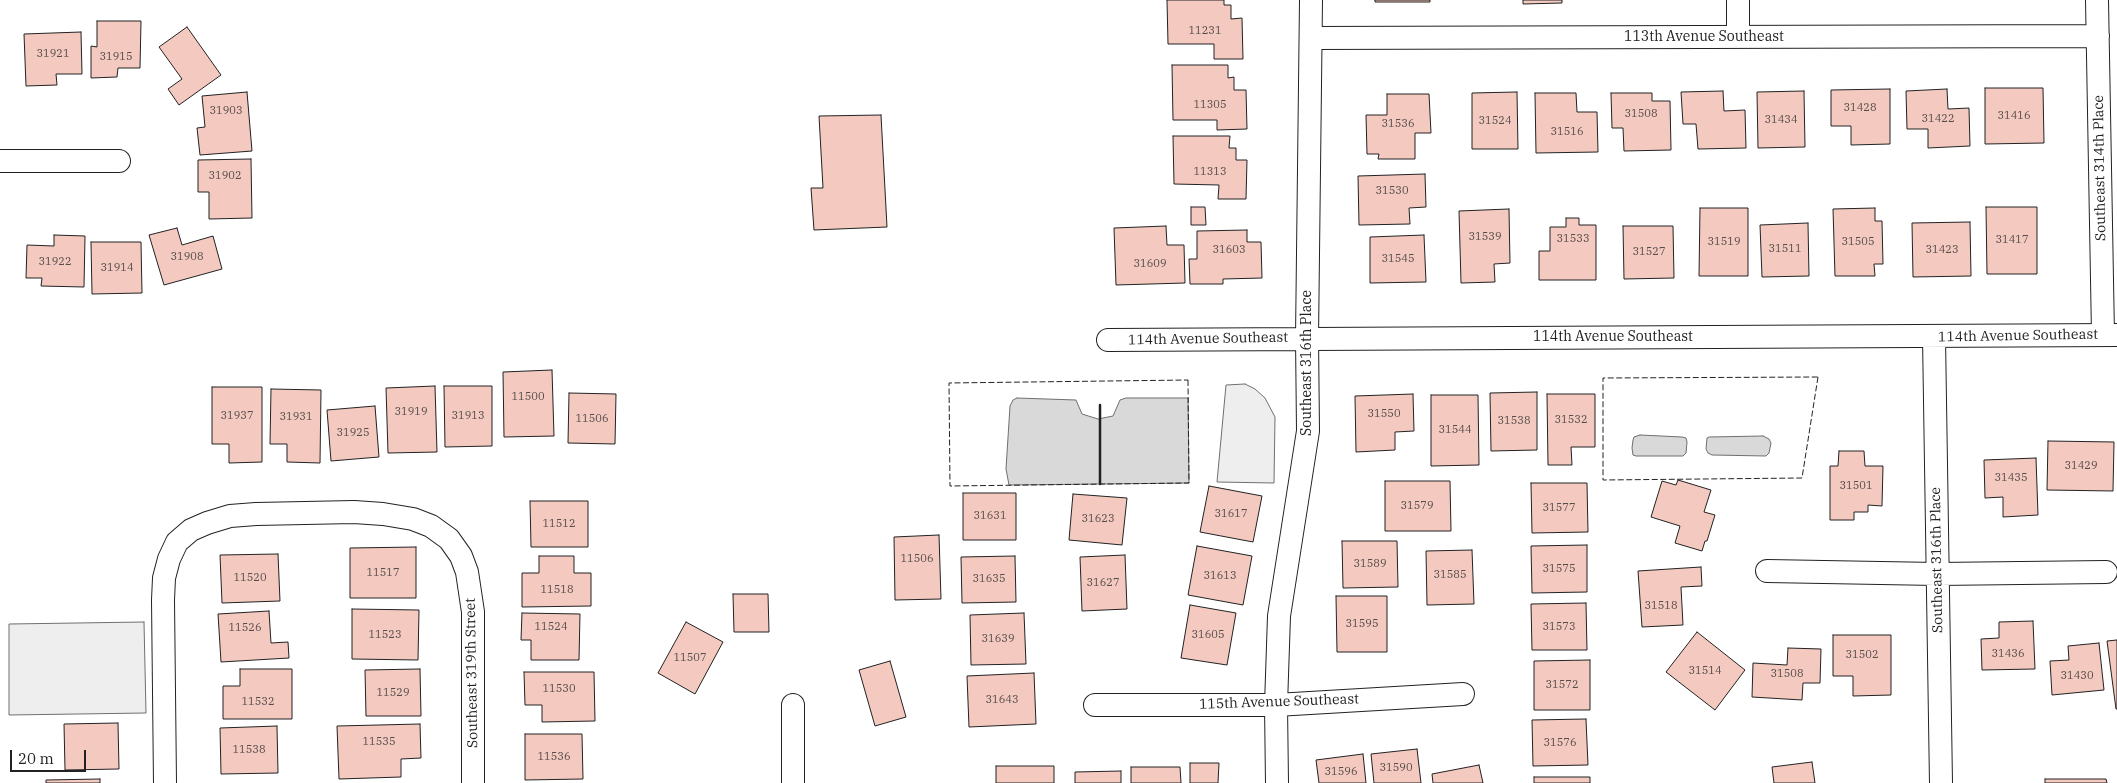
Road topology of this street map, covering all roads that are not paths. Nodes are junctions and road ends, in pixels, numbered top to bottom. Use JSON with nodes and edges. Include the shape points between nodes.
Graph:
{"nodes":[{"id":1,"x":1311,"y":0,"type":"edge"},
{"id":2,"x":1738,"y":0,"type":"edge"},
{"id":3,"x":2097,"y":0,"type":"edge"},
{"id":4,"x":2098,"y":36,"type":"junction"},
{"id":5,"x":1738,"y":37,"type":"junction"},
{"id":6,"x":1311,"y":38,"type":"junction"},
{"id":7,"x":0,"y":161,"type":"edge"},
{"id":8,"x":119,"y":161,"type":"dead end"},
{"id":9,"x":2110,"y":335,"type":"edge"},
{"id":10,"x":1934,"y":337,"type":"junction"},
{"id":11,"x":1306,"y":338,"type":"junction"},
{"id":12,"x":1108,"y":340,"type":"dead end"},
{"id":13,"x":1767,"y":572,"type":"dead end"},
{"id":14,"x":2106,"y":572,"type":"dead end"},
{"id":15,"x":1938,"y":574,"type":"junction"},
{"id":16,"x":1463,"y":694,"type":"dead end"},
{"id":17,"x":792,"y":705,"type":"dead end"},
{"id":18,"x":1095,"y":705,"type":"dead end"},
{"id":19,"x":1276,"y":705,"type":"junction"},
{"id":20,"x":165,"y":783,"type":"edge"},
{"id":21,"x":473,"y":783,"type":"edge"},
{"id":22,"x":793,"y":783,"type":"edge"},
{"id":23,"x":1277,"y":783,"type":"edge"},
{"id":24,"x":1941,"y":783,"type":"edge"}],
"edges":[{"from":1,"to":6,"type":"street","name":"Southeast 316th Place"},
{"from":2,"to":5,"type":"street"},
{"from":3,"to":4,"type":"street","name":"Southeast 314th Place"},
{"from":4,"to":5,"type":"street","name":"113th Avenue Southeast"},
{"from":4,"to":9,"type":"street","name":"Southeast 314th Place"},
{"from":5,"to":6,"type":"street","name":"113th Avenue Southeast"},
{"from":6,"to":11,"type":"street","name":"Southeast 316th Place"},
{"from":7,"to":8,"type":"street"},
{"from":9,"to":10,"type":"street","name":"114th Avenue Southeast"},
{"from":10,"to":11,"type":"street","name":"114th Avenue Southeast"},
{"from":10,"to":15,"type":"street","name":"Southeast 316th Place"},
{"from":11,"to":12,"type":"street","name":"114th Avenue Southeast"},
{"from":11,"to":19,"type":"street","name":"Southeast 316th Place","via":[[1308,431],[1279,616]]},
{"from":13,"to":15,"type":"street"},
{"from":14,"to":15,"type":"street"},
{"from":15,"to":24,"type":"street","name":"Southeast 316th Place"},
{"from":16,"to":19,"type":"street","name":"115th Avenue Southeast"},
{"from":17,"to":22,"type":"street"},
{"from":18,"to":19,"type":"street","name":"115th Avenue Southeast"},
{"from":19,"to":23,"type":"street","name":"Southeast 316th Place"},
{"from":20,"to":21,"type":"street","name":"Southeast 319th Street","via":[[164,578],[177,542],[207,522],[230,516],[354,512],[413,519],[432,526],[449,539],[461,556],[471,592]]}]}
